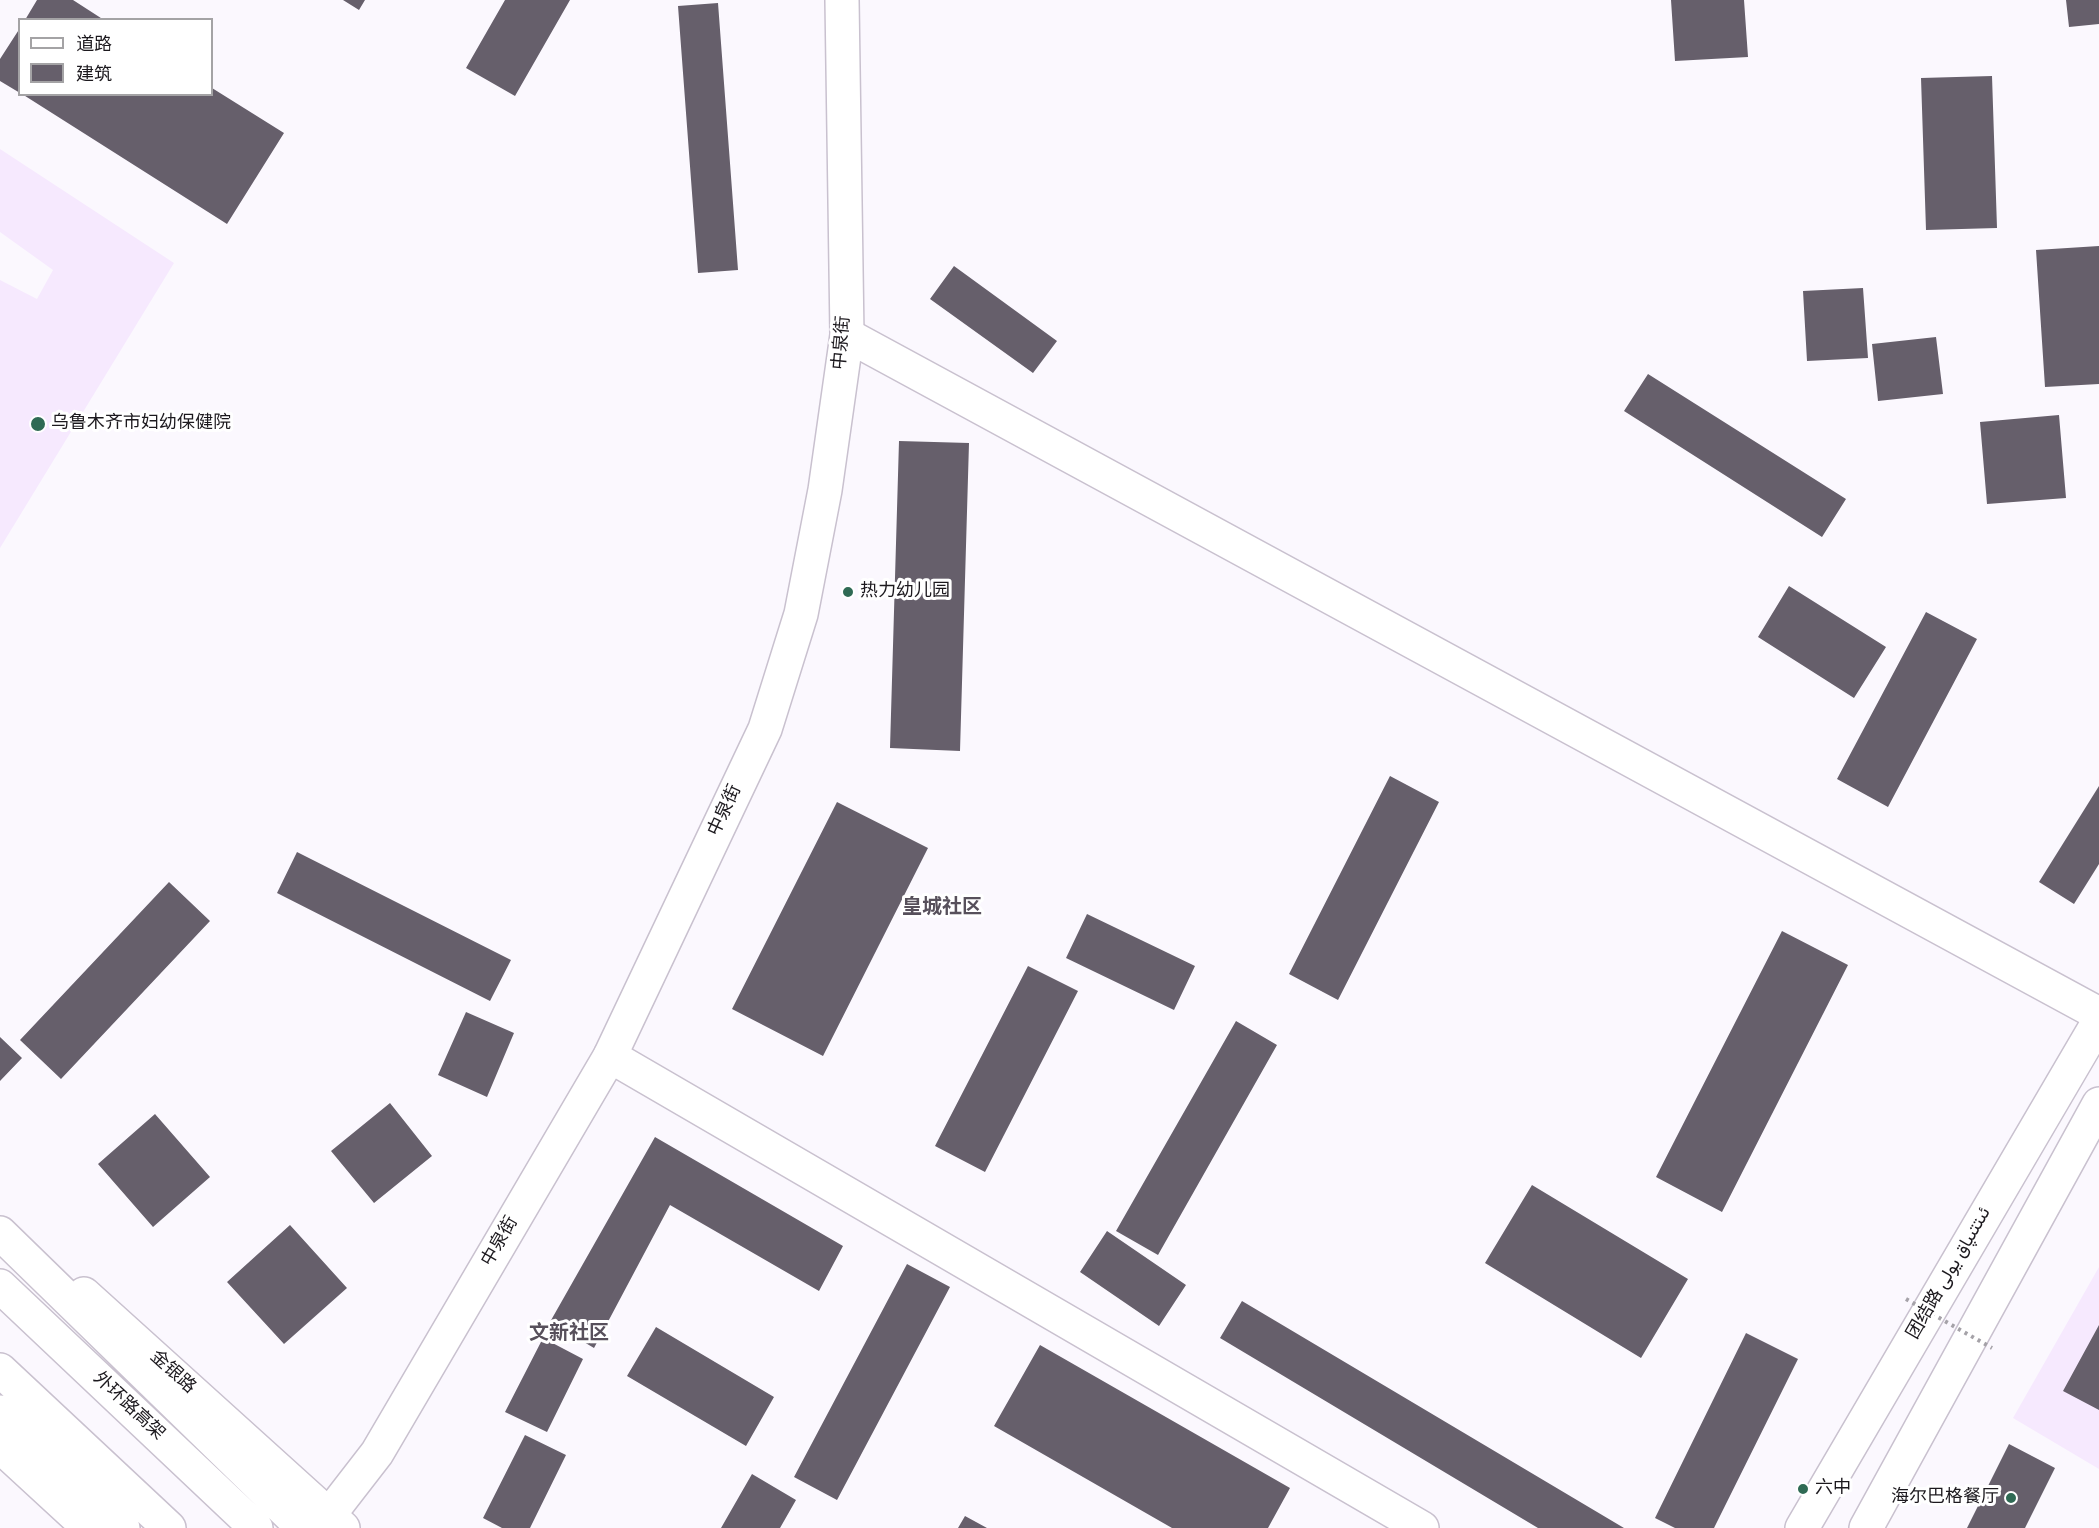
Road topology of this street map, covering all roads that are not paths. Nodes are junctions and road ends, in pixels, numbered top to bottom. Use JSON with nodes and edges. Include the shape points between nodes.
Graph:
{"nodes":[{"id":1,"x":842,"y":0,"type":"edge"},
{"id":2,"x":847,"y":335,"type":"junction"},
{"id":3,"x":2099,"y":1014,"type":"edge"},
{"id":4,"x":2099,"y":1021,"type":"edge"},
{"id":5,"x":610,"y":1056,"type":"junction"},
{"id":6,"x":2099,"y":1104,"type":"edge"},
{"id":7,"x":0,"y":1218,"type":"edge"},
{"id":8,"x":0,"y":1233,"type":"edge"},
{"id":9,"x":0,"y":1286,"type":"edge"},
{"id":10,"x":0,"y":1370,"type":"edge"},
{"id":11,"x":0,"y":1412,"type":"edge"},
{"id":12,"x":0,"y":1446,"type":"edge"},
{"id":13,"x":322,"y":1525,"type":"edge"},
{"id":14,"x":88,"y":1528,"type":"edge"},
{"id":15,"x":123,"y":1528,"type":"edge"},
{"id":16,"x":169,"y":1528,"type":"edge"},
{"id":17,"x":256,"y":1528,"type":"edge"},
{"id":18,"x":1422,"y":1528,"type":"edge"},
{"id":19,"x":1802,"y":1528,"type":"edge"},
{"id":20,"x":1866,"y":1528,"type":"edge"}],
"edges":[{"from":1,"to":2,"type":"main road","name":"中泉街"},
{"from":2,"to":3,"type":"main road"},
{"from":2,"to":5,"type":"main road","name":"中泉街","via":[[825,490],[801,614],[765,729]]},
{"from":4,"to":19,"type":"main road","name":"团结路 ئىتتىپاق يولى"},
{"from":5,"to":13,"type":"main road","name":"中泉街","via":[[377,1454]]},
{"from":5,"to":18,"type":"main road"},
{"from":6,"to":20,"type":"main road"},
{"from":7,"to":13,"type":"main road","name":"金银路"},
{"from":8,"to":13,"type":"main road"},
{"from":9,"to":17,"type":"main road","name":"外环路高架"},
{"from":10,"to":16,"type":"main road"},
{"from":11,"to":15,"type":"main road"},
{"from":12,"to":14,"type":"main road"}]}
